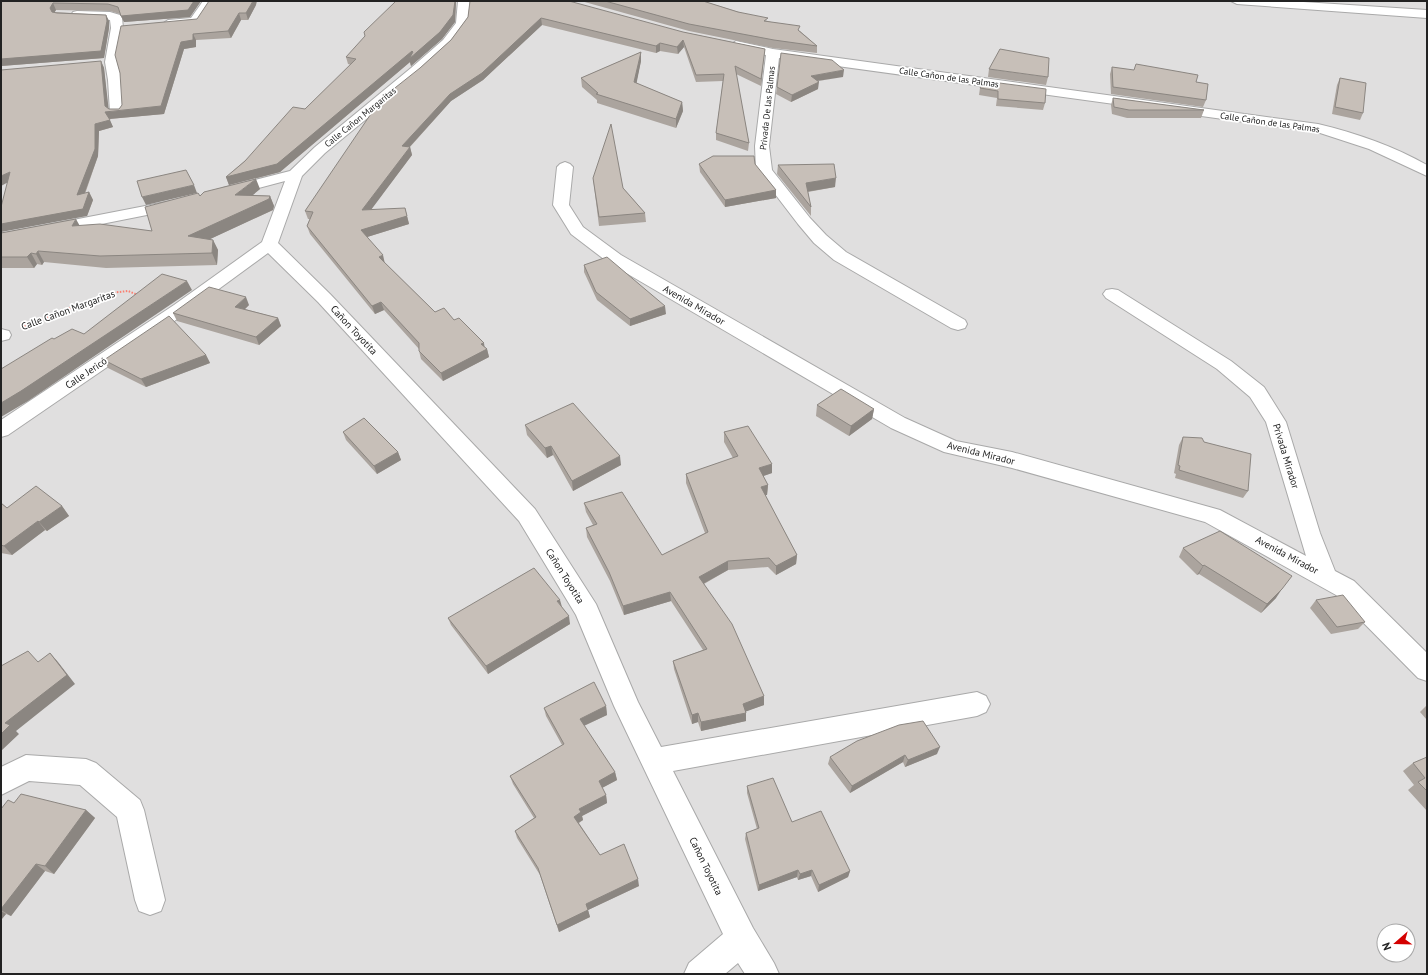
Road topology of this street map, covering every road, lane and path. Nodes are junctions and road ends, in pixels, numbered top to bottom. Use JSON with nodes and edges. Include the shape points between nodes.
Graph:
{"nodes":[{"id":1,"x":209,"y":1,"type":"edge"},
{"id":2,"x":464,"y":1,"type":"edge"},
{"id":3,"x":1237,"y":1,"type":"edge"},
{"id":4,"x":67,"y":14,"type":"edge"},
{"id":5,"x":1427,"y":14,"type":"edge"},
{"id":6,"x":117,"y":23,"type":"junction"},
{"id":7,"x":153,"y":25,"type":"edge"},
{"id":8,"x":131,"y":27,"type":"edge"},
{"id":9,"x":723,"y":42,"type":"edge"},
{"id":10,"x":773,"y":52,"type":"junction"},
{"id":11,"x":111,"y":62,"type":"junction"},
{"id":12,"x":96,"y":63,"type":"edge"},
{"id":13,"x":116,"y":112,"type":"edge"},
{"id":14,"x":1427,"y":158,"type":"edge"},
{"id":15,"x":1411,"y":161,"type":"junction"},
{"id":16,"x":565,"y":167,"type":"dead end"},
{"id":17,"x":1427,"y":171,"type":"edge"},
{"id":18,"x":295,"y":174,"type":"junction"},
{"id":19,"x":213,"y":195,"type":"edge"},
{"id":20,"x":190,"y":201,"type":"edge"},
{"id":21,"x":1,"y":239,"type":"edge"},
{"id":22,"x":269,"y":244,"type":"junction"},
{"id":23,"x":1112,"y":294,"type":"dead end"},
{"id":24,"x":180,"y":309,"type":"junction"},
{"id":25,"x":958,"y":324,"type":"dead end"},
{"id":26,"x":2,"y":335,"type":"edge"},
{"id":27,"x":1,"y":430,"type":"edge"},
{"id":28,"x":1325,"y":576,"type":"junction"},
{"id":29,"x":1427,"y":670,"type":"edge"},
{"id":30,"x":977,"y":704,"type":"dead end"},
{"id":31,"x":655,"y":761,"type":"junction"},
{"id":32,"x":1,"y":782,"type":"edge"},
{"id":33,"x":150,"y":900,"type":"dead end"},
{"id":34,"x":742,"y":939,"type":"junction"},
{"id":35,"x":700,"y":974,"type":"edge"},
{"id":36,"x":763,"y":974,"type":"edge"}],
"edges":[{"from":1,"to":7,"type":"street","via":[[195,20]]},
{"from":2,"to":18,"type":"street","name":"Calle Cañon Margaritas","via":[[462,23],[447,43]]},
{"from":3,"to":5,"type":"street"},
{"from":4,"to":6,"type":"street","via":[[110,16]]},
{"from":6,"to":8,"type":"street"},
{"from":6,"to":11,"type":"street"},
{"from":9,"to":10,"type":"street","name":"Calle Cañon de las Palmas"},
{"from":10,"to":15,"type":"street","name":"Calle Cañon de las Palmas","via":[[1318,128],[1356,138]]},
{"from":10,"to":25,"type":"street","name":"Privada De las Palmas","via":[[762,146],[764,170],[804,222],[840,256]]},
{"from":11,"to":12,"type":"street"},
{"from":11,"to":13,"type":"street","via":[[115,80]]},
{"from":14,"to":15,"type":"street"},
{"from":15,"to":17,"type":"street","name":"Calle Cañon de las Palmas"},
{"from":16,"to":28,"type":"street","name":"Avenida Mirador","via":[[561,205],[577,230],[615,259],[898,423],[951,447],[1012,460],[1212,516]]},
{"from":18,"to":19,"type":"street"},
{"from":18,"to":22,"type":"street","name":"Calle Cañon Margaritas"},
{"from":20,"to":21,"type":"street"},
{"from":22,"to":24,"type":"street","name":"Calle Jericó"},
{"from":22,"to":31,"type":"street","name":"Cañon Toyotita","via":[[324,298],[527,515],[587,611]]},
{"from":23,"to":28,"type":"street","name":"Privada Mirador","via":[[1224,365],[1257,392],[1276,422],[1309,533]]},
{"from":24,"to":26,"type":"path","name":"Calle Cañon Margaritas","via":[[128,291],[110,292]]},
{"from":24,"to":27,"type":"street","name":"Calle Jericó"},
{"from":28,"to":29,"type":"street","name":"Avenida Mirador","via":[[1345,588]]},
{"from":30,"to":31,"type":"street"},
{"from":31,"to":34,"type":"street","name":"Cañon Toyotita"},
{"from":32,"to":33,"type":"street","via":[[26,768],[86,772],[130,810]]},
{"from":34,"to":35,"type":"street"},
{"from":34,"to":36,"type":"street","name":"Cañon Toyotita"}]}
